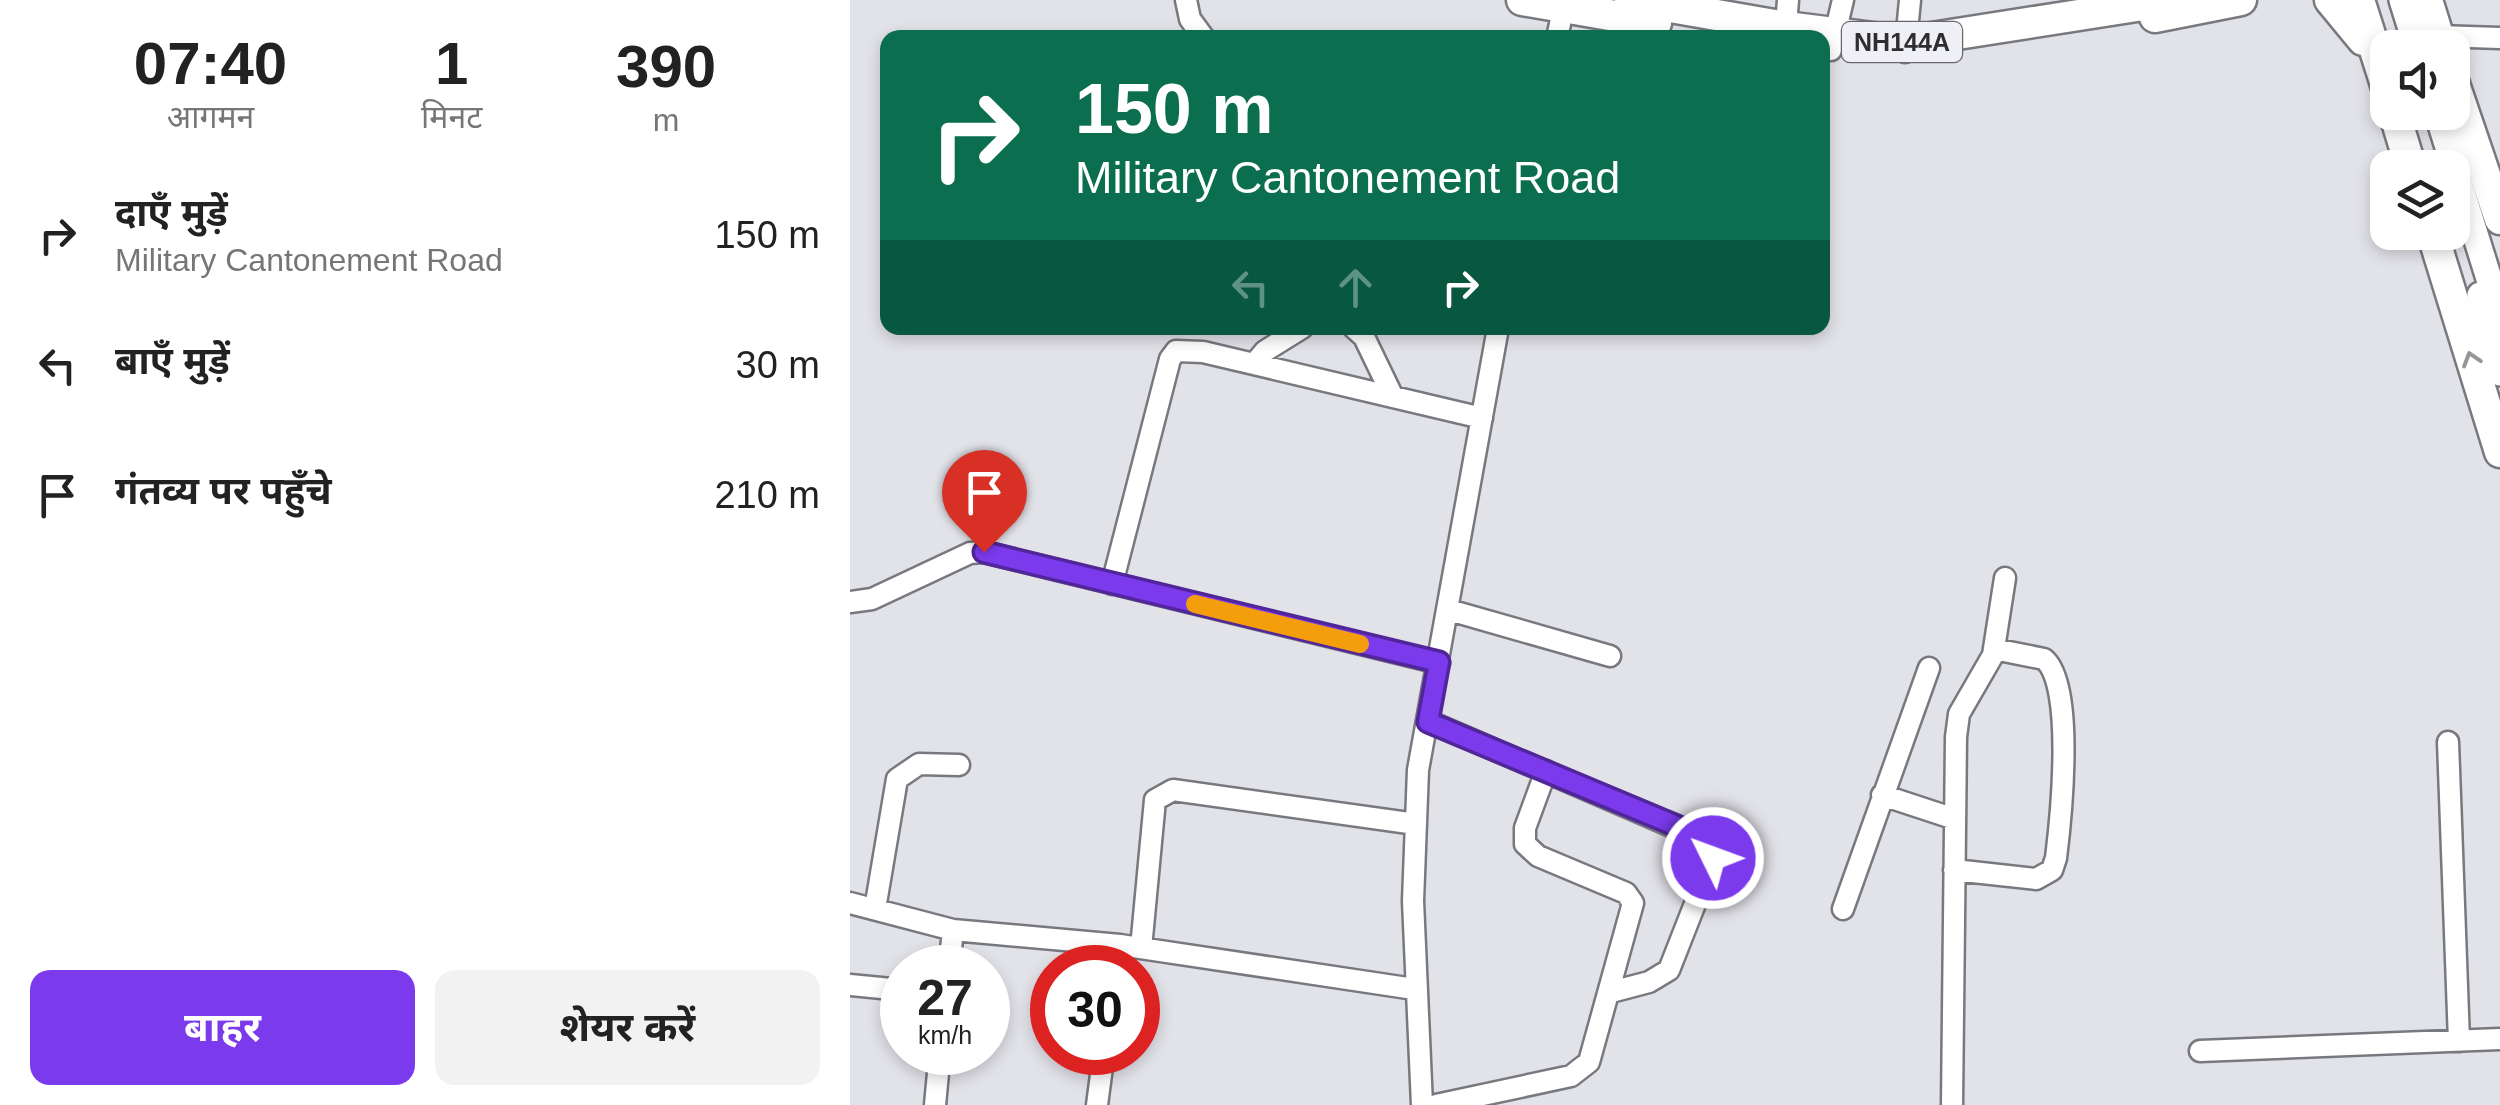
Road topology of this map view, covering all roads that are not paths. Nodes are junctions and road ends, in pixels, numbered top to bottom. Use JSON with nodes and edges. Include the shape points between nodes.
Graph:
{"nodes":[{"id":1,"x":1186,"y":0,"type":"edge"},
{"id":2,"x":1522,"y":0,"type":"edge"},
{"id":3,"x":1630,"y":0,"type":"edge"},
{"id":4,"x":1843,"y":0,"type":"edge"},
{"id":5,"x":1910,"y":0,"type":"edge"},
{"id":6,"x":2175,"y":0,"type":"edge"},
{"id":7,"x":2241,"y":0,"type":"edge"},
{"id":8,"x":2330,"y":0,"type":"edge"},
{"id":9,"x":2359,"y":0,"type":"edge"},
{"id":10,"x":2388,"y":0,"type":"edge"},
{"id":11,"x":2402,"y":0,"type":"edge"},
{"id":12,"x":2427,"y":0,"type":"edge"},
{"id":13,"x":1659,"y":9,"type":"edge"},
{"id":14,"x":1562,"y":15,"type":"edge"},
{"id":15,"x":1786,"y":22,"type":"edge"},
{"id":16,"x":1198,"y":30,"type":"edge"},
{"id":17,"x":1716,"y":30,"type":"edge"},
{"id":18,"x":2373,"y":30,"type":"edge"},
{"id":19,"x":2389,"y":30,"type":"edge"},
{"id":20,"x":2422,"y":30,"type":"edge"},
{"id":21,"x":2430,"y":30,"type":"edge"},
{"id":22,"x":2500,"y":38,"type":"edge"},
{"id":23,"x":2470,"y":41,"type":"edge"},
{"id":24,"x":1830,"y":44,"type":"edge"},
{"id":25,"x":2370,"y":45,"type":"edge"},
{"id":26,"x":1905,"y":48,"type":"junction"},
{"id":27,"x":2443,"y":130,"type":"edge"},
{"id":28,"x":2470,"y":130,"type":"edge"},
{"id":29,"x":2500,"y":220,"type":"edge"},
{"id":30,"x":2438,"y":250,"type":"edge"},
{"id":31,"x":2465,"y":250,"type":"edge"},
{"id":32,"x":2500,"y":314,"type":"edge"},
{"id":33,"x":1291,"y":335,"type":"edge"},
{"id":34,"x":1362,"y":335,"type":"edge"},
{"id":35,"x":1497,"y":335,"type":"edge"},
{"id":36,"x":1254,"y":364,"type":"junction"},
{"id":37,"x":2500,"y":372,"type":"edge"},
{"id":38,"x":1393,"y":397,"type":"junction"},
{"id":39,"x":1482,"y":418,"type":"junction"},
{"id":40,"x":2500,"y":452,"type":"edge"},
{"id":41,"x":2005,"y":578,"type":"dead end"},
{"id":42,"x":1112,"y":584,"type":"junction"},
{"id":43,"x":850,"y":602,"type":"edge"},
{"id":44,"x":1449,"y":610,"type":"junction"},
{"id":45,"x":1994,"y":649,"type":"junction"},
{"id":46,"x":1610,"y":656,"type":"dead end"},
{"id":47,"x":1439,"y":662,"type":"junction"},
{"id":48,"x":1929,"y":668,"type":"dead end"},
{"id":49,"x":1428,"y":722,"type":"junction"},
{"id":50,"x":2448,"y":742,"type":"dead end"},
{"id":51,"x":959,"y":765,"type":"dead end"},
{"id":52,"x":1546,"y":771,"type":"junction"},
{"id":53,"x":1882,"y":794,"type":"junction"},
{"id":54,"x":1954,"y":820,"type":"junction"},
{"id":55,"x":1416,"y":824,"type":"junction"},
{"id":56,"x":1954,"y":870,"type":"junction"},
{"id":57,"x":850,"y":903,"type":"edge"},
{"id":58,"x":875,"y":909,"type":"junction"},
{"id":59,"x":1843,"y":909,"type":"dead end"},
{"id":60,"x":953,"y":930,"type":"junction"},
{"id":61,"x":1120,"y":944,"type":"joint"},
{"id":62,"x":951,"y":945,"type":"edge"},
{"id":63,"x":1125,"y":945,"type":"edge"},
{"id":64,"x":1141,"y":945,"type":"edge"},
{"id":65,"x":1160,"y":951,"type":"edge"},
{"id":66,"x":850,"y":984,"type":"edge"},
{"id":67,"x":880,"y":987,"type":"edge"},
{"id":68,"x":1414,"y":989,"type":"junction"},
{"id":69,"x":1610,"y":992,"type":"junction"},
{"id":70,"x":2500,"y":1039,"type":"edge"},
{"id":71,"x":2459,"y":1042,"type":"junction"},
{"id":72,"x":2200,"y":1050,"type":"dead end"},
{"id":73,"x":937,"y":1075,"type":"edge"},
{"id":74,"x":1101,"y":1075,"type":"edge"},
{"id":75,"x":934,"y":1105,"type":"edge"},
{"id":76,"x":1096,"y":1105,"type":"edge"},
{"id":77,"x":1422,"y":1105,"type":"edge"},
{"id":78,"x":1436,"y":1105,"type":"edge"},
{"id":79,"x":1952,"y":1105,"type":"edge"}],
"edges":[{"from":1,"to":16,"type":"street"},
{"from":2,"to":14,"type":"highway","number":"NH144A"},
{"from":3,"to":13,"type":"highway","number":"NH144A"},
{"from":4,"to":24,"type":"street"},
{"from":5,"to":26,"type":"street"},
{"from":6,"to":26,"type":"highway","number":"NH144A"},
{"from":7,"to":26,"type":"highway","number":"NH144A","via":[[2003,45]]},
{"from":8,"to":25,"type":"highway"},
{"from":9,"to":18,"type":"highway"},
{"from":10,"to":19,"type":"main road"},
{"from":11,"to":20,"type":"main road"},
{"from":12,"to":21,"type":"highway"},
{"from":13,"to":14,"type":"highway","number":"NH144A"},
{"from":13,"to":15,"type":"highway","number":"NH144A"},
{"from":13,"to":17,"type":"highway","number":"NH144A"},
{"from":22,"to":23,"type":"street"},
{"from":24,"to":26,"type":"highway","number":"NH144A"},
{"from":27,"to":32,"type":"main road"},
{"from":28,"to":29,"type":"highway"},
{"from":40,"to":30,"type":"highway","one_way":true},
{"from":31,"to":37,"type":"main road"},
{"from":33,"to":36,"type":"street"},
{"from":34,"to":38,"type":"street"},
{"from":35,"to":39,"type":"street"},
{"from":36,"to":38,"type":"street"},
{"from":36,"to":42,"type":"street","via":[[1191,351],[1171,356]]},
{"from":38,"to":39,"type":"street"},
{"from":39,"to":44,"type":"street"},
{"from":41,"to":45,"type":"street"},
{"from":42,"to":43,"type":"street","via":[[977,551],[872,599]]},
{"from":42,"to":47,"type":"street"},
{"from":44,"to":46,"type":"street"},
{"from":44,"to":47,"type":"street"},
{"from":45,"to":54,"type":"street","via":[[1959,714]]},
{"from":45,"to":56,"type":"street","via":[[2044,659],[2057,676],[2062,762],[2056,858],[2052,870],[2036,879]]},
{"from":47,"to":49,"type":"street"},
{"from":48,"to":53,"type":"street"},
{"from":49,"to":52,"type":"street"},
{"from":49,"to":55,"type":"street"},
{"from":50,"to":71,"type":"street"},
{"from":51,"to":58,"type":"street","via":[[919,764],[897,779]]},
{"from":52,"to":69,"type":"street","via":[[1525,828],[1526,844],[1538,856],[1626,894],[1633,904]]},
{"from":52,"to":69,"type":"street","via":[[1696,834],[1713,852],[1669,970]]},
{"from":53,"to":54,"type":"street"},
{"from":53,"to":59,"type":"street"},
{"from":54,"to":56,"type":"street"},
{"from":55,"to":64,"type":"street","via":[[1173,790],[1162,794],[1155,800]]},
{"from":55,"to":68,"type":"street"},
{"from":56,"to":79,"type":"street"},
{"from":57,"to":58,"type":"street"},
{"from":58,"to":60,"type":"street"},
{"from":60,"to":61,"type":"street"},
{"from":60,"to":62,"type":"street"},
{"from":61,"to":63,"type":"street"},
{"from":65,"to":68,"type":"street"},
{"from":66,"to":67,"type":"street"},
{"from":68,"to":77,"type":"street"},
{"from":69,"to":78,"type":"street","via":[[1589,1062],[1579,1072]]},
{"from":70,"to":71,"type":"street"},
{"from":71,"to":72,"type":"street"},
{"from":73,"to":75,"type":"street"},
{"from":74,"to":76,"type":"street"}]}
